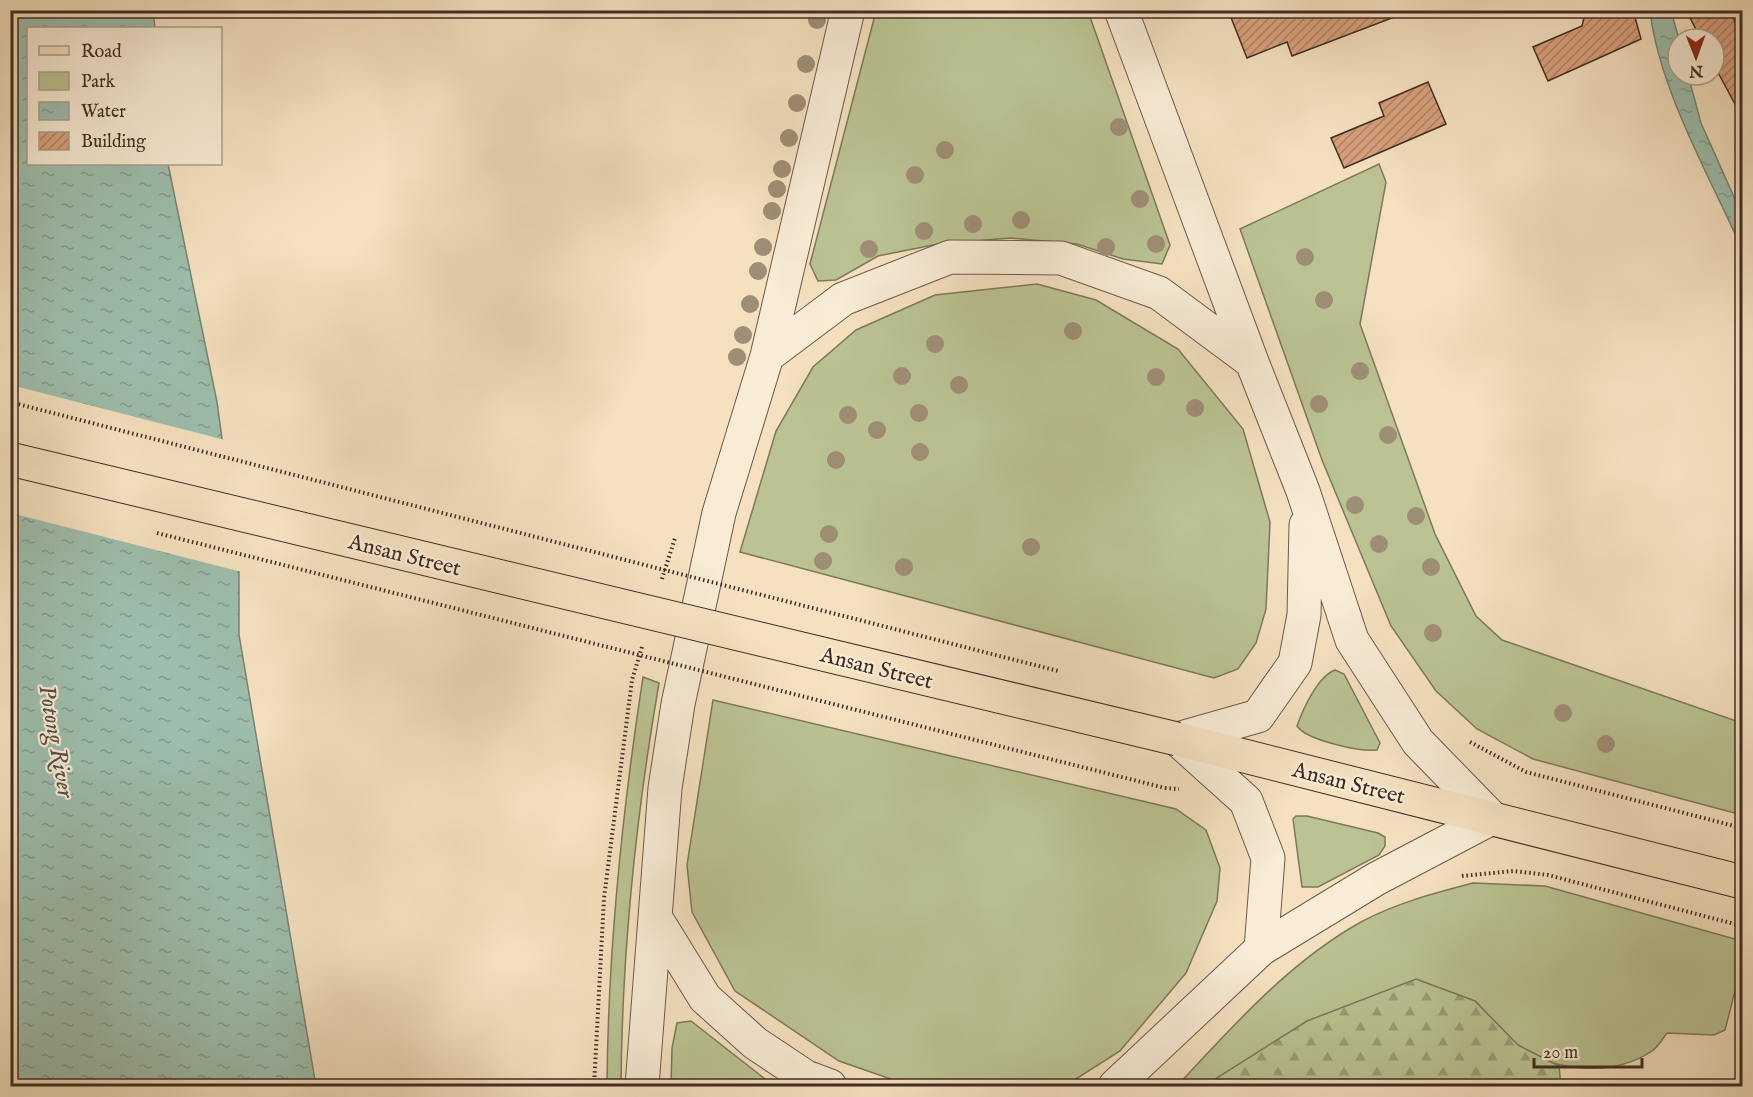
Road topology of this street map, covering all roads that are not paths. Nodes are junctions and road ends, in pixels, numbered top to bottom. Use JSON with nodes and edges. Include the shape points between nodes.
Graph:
{"nodes":[{"id":1,"x":848,"y":10,"type":"edge"},
{"id":2,"x":1121,"y":10,"type":"edge"},
{"id":3,"x":767,"y":356,"type":"junction"},
{"id":4,"x":1252,"y":362,"type":"junction"},
{"id":5,"x":10,"y":459,"type":"edge"},
{"id":6,"x":1306,"y":500,"type":"junction"},
{"id":7,"x":1177,"y":739,"type":"junction"},
{"id":8,"x":1492,"y":818,"type":"junction"},
{"id":9,"x":1743,"y":882,"type":"edge"},
{"id":10,"x":655,"y":917,"type":"junction"},
{"id":11,"x":1261,"y":949,"type":"junction"},
{"id":12,"x":642,"y":1086,"type":"edge"},
{"id":13,"x":830,"y":1086,"type":"edge"},
{"id":14,"x":1115,"y":1086,"type":"edge"}],
"edges":[{"from":1,"to":3,"type":"street"},
{"from":2,"to":4,"type":"street"},
{"from":3,"to":4,"type":"street","via":[[843,299],[950,257],[1061,258],[1159,293]]},
{"from":3,"to":10,"type":"street","via":[[719,513],[678,704],[665,788]]},
{"from":4,"to":6,"type":"street"},
{"from":5,"to":7,"type":"main road","name":"Ansan Street","bridge":true},
{"from":6,"to":7,"type":"street","via":[[1304,615],[1295,663],[1258,716]]},
{"from":6,"to":8,"type":"street","via":[[1352,640],[1418,742]]},
{"from":7,"to":8,"type":"main road","name":"Ansan Street"},
{"from":7,"to":11,"type":"street","via":[[1246,801],[1268,858]]},
{"from":8,"to":9,"type":"main road","name":"Ansan Street"},
{"from":8,"to":11,"type":"street","via":[[1376,879]]},
{"from":10,"to":12,"type":"street"},
{"from":10,"to":13,"type":"street","via":[[705,998],[755,1043],[806,1077]]},
{"from":11,"to":14,"type":"street"}]}
